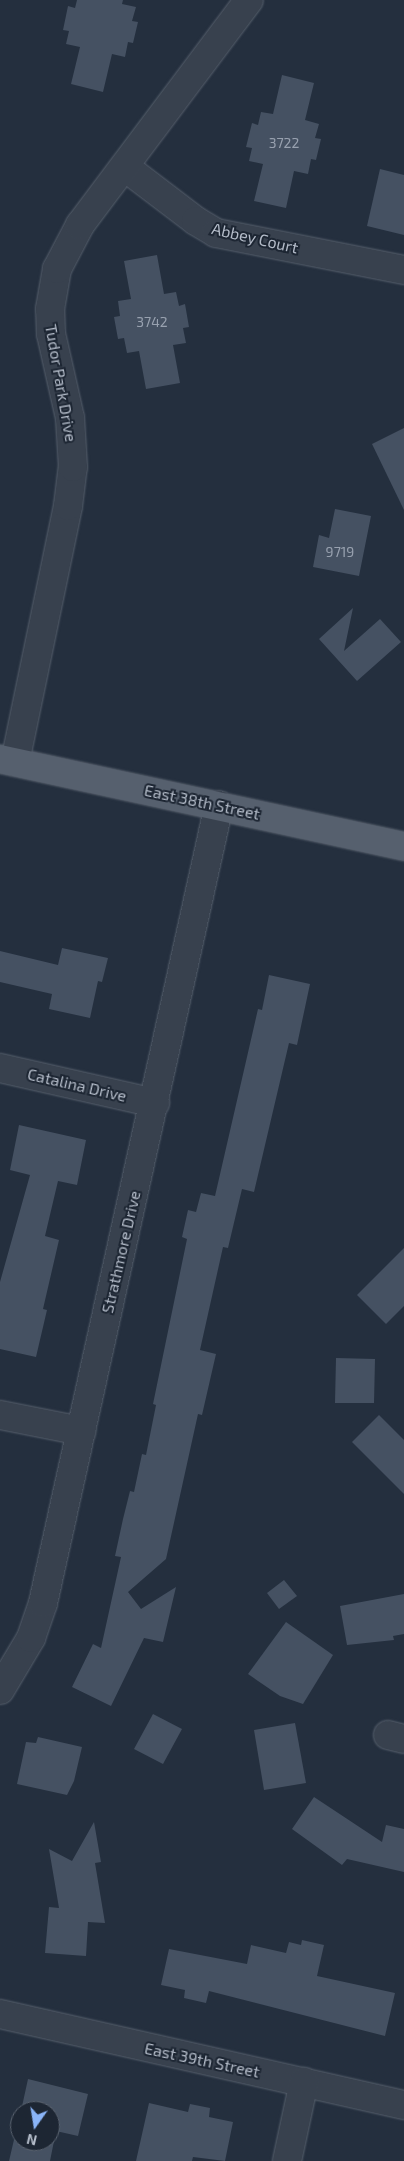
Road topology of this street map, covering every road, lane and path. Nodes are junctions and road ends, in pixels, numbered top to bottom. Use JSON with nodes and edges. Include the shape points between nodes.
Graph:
{"nodes":[{"id":1,"x":249,"y":0,"type":"edge"},
{"id":2,"x":125,"y":167,"type":"junction"},
{"id":3,"x":404,"y":270,"type":"edge"},
{"id":4,"x":7,"y":761,"type":"edge"},
{"id":5,"x":219,"y":805,"type":"junction"},
{"id":6,"x":404,"y":846,"type":"edge"},
{"id":7,"x":0,"y":1068,"type":"edge"},
{"id":8,"x":155,"y":1103,"type":"junction"},
{"id":9,"x":0,"y":1415,"type":"edge"},
{"id":10,"x":81,"y":1431,"type":"junction"},
{"id":11,"x":0,"y":1690,"type":"edge"},
{"id":12,"x":0,"y":2014,"type":"edge"},
{"id":13,"x":304,"y":2082,"type":"junction"},
{"id":14,"x":404,"y":2105,"type":"edge"},
{"id":15,"x":287,"y":2161,"type":"edge"}],
"edges":[{"from":1,"to":2,"type":"street","name":"Tudor Park Drive"},
{"from":2,"to":3,"type":"street","name":"Abbey Court","via":[[196,221],[216,232]]},
{"from":2,"to":4,"type":"street","name":"Tudor Park Drive","via":[[73,236],[54,283],[51,334],[70,418],[73,467],[68,506]]},
{"from":4,"to":5,"type":"main road","name":"East 38th Street"},
{"from":5,"to":6,"type":"main road","name":"East 38th Street"},
{"from":5,"to":8,"type":"street","name":"Strathmore Drive"},
{"from":7,"to":8,"type":"street","name":"Catalina Drive"},
{"from":8,"to":10,"type":"street","name":"Strathmore Drive"},
{"from":9,"to":10,"type":"street"},
{"from":10,"to":11,"type":"street","name":"Strathmore Drive","via":[[39,1615],[20,1660]]},
{"from":12,"to":13,"type":"street","name":"East 39th Street"},
{"from":13,"to":14,"type":"street","name":"East 39th Street"},
{"from":13,"to":15,"type":"street"}]}
